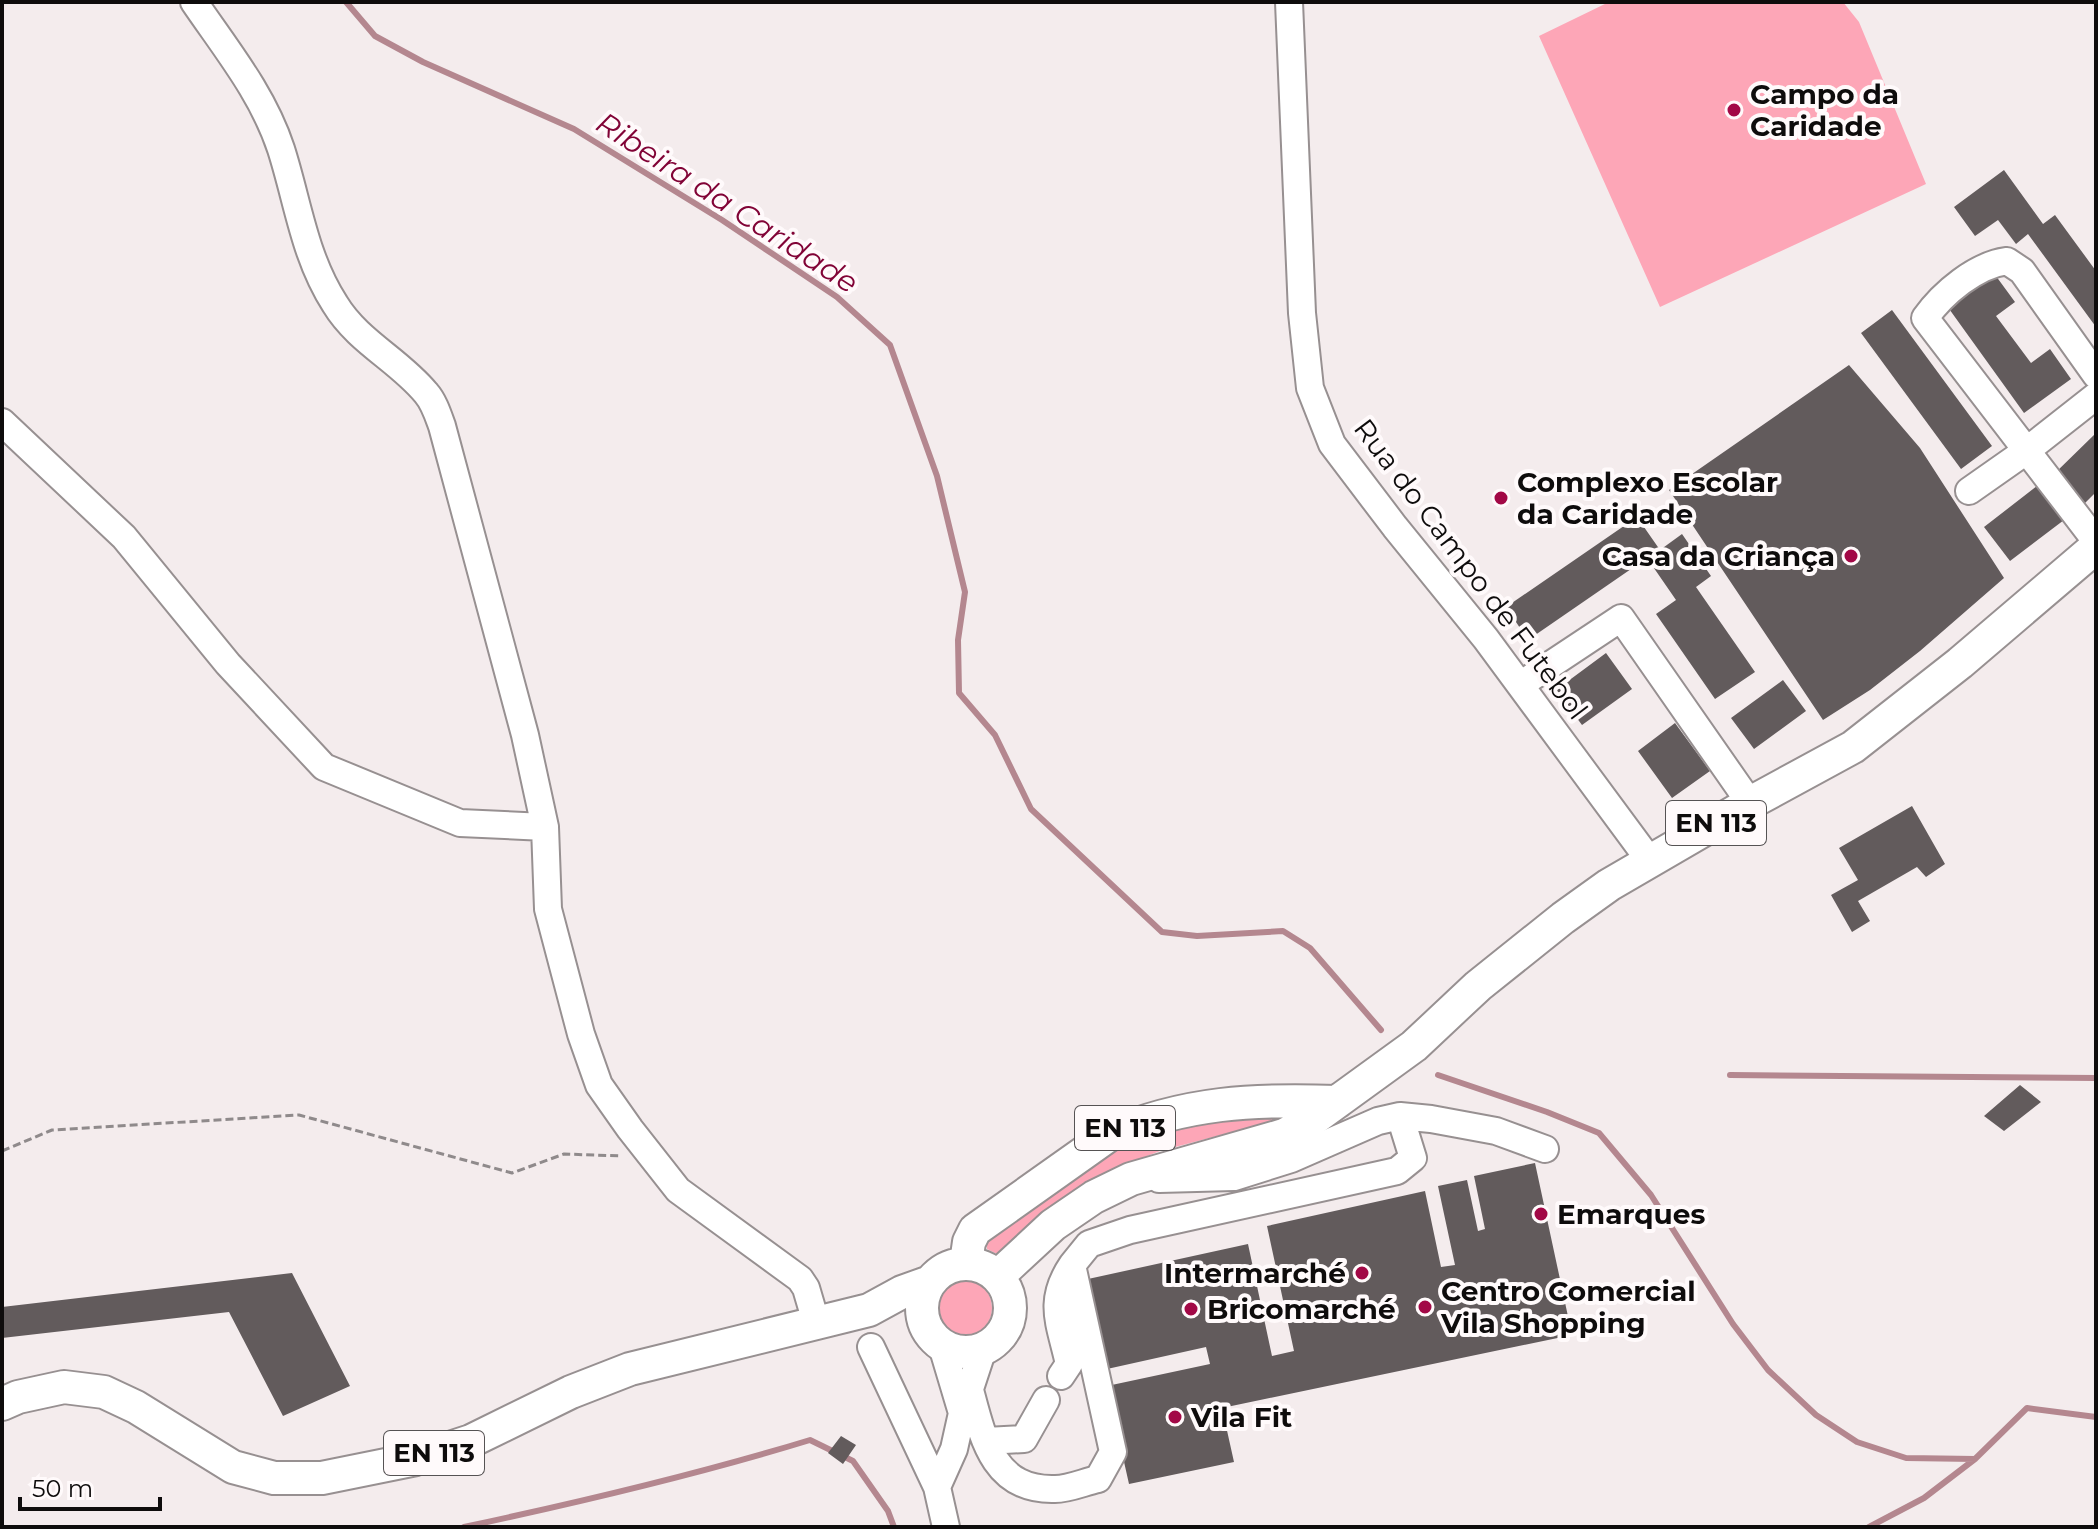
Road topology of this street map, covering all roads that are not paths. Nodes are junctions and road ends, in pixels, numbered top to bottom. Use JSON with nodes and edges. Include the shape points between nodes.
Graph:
{"nodes":[{"id":1,"x":194,"y":2,"type":"edge"},
{"id":2,"x":1289,"y":2,"type":"edge"},
{"id":3,"x":2096,"y":375,"type":"edge"},
{"id":4,"x":2096,"y":396,"type":"edge"},
{"id":5,"x":2,"y":422,"type":"edge"},
{"id":6,"x":2026,"y":451,"type":"junction"},
{"id":7,"x":1969,"y":491,"type":"dead end"},
{"id":8,"x":2096,"y":544,"type":"edge"},
{"id":9,"x":1520,"y":685,"type":"junction"},
{"id":10,"x":1750,"y":803,"type":"junction"},
{"id":11,"x":545,"y":827,"type":"junction"},
{"id":12,"x":1650,"y":861,"type":"junction"},
{"id":13,"x":1337,"y":1102,"type":"junction"},
{"id":14,"x":1400,"y":1116,"type":"junction"},
{"id":15,"x":1545,"y":1149,"type":"dead end"},
{"id":16,"x":1131,"y":1179,"type":"junction"},
{"id":17,"x":966,"y":1263,"type":"junction"},
{"id":18,"x":1072,"y":1265,"type":"junction"},
{"id":19,"x":998,"y":1276,"type":"junction"},
{"id":20,"x":930,"y":1282,"type":"junction"},
{"id":21,"x":869,"y":1310,"type":"junction"},
{"id":22,"x":816,"y":1322,"type":"junction"},
{"id":23,"x":936,"y":1339,"type":"junction"},
{"id":24,"x":871,"y":1347,"type":"dead end"},
{"id":25,"x":983,"y":1349,"type":"junction"},
{"id":26,"x":1061,"y":1376,"type":"dead end"},
{"id":27,"x":1046,"y":1400,"type":"dead end"},
{"id":28,"x":966,"y":1401,"type":"junction"},
{"id":29,"x":2,"y":1404,"type":"edge"},
{"id":30,"x":986,"y":1441,"type":"junction"},
{"id":31,"x":937,"y":1487,"type":"junction"},
{"id":32,"x":946,"y":1527,"type":"edge"}],
"edges":[{"from":1,"to":11,"type":"street","via":[[262,103],[281,149],[313,263],[335,306],[429,396],[442,426]]},
{"from":2,"to":9,"type":"street","name":"Rua do Campo de Futebol","via":[[1310,388],[1332,444]]},
{"from":3,"to":6,"type":"street","via":[[2022,271],[2007,261],[1991,263],[1938,300],[1925,318]]},
{"from":4,"to":6,"type":"street"},
{"from":5,"to":11,"type":"street","via":[[124,537],[228,664],[324,767],[460,823]]},
{"from":6,"to":7,"type":"street"},
{"from":6,"to":8,"type":"street"},
{"from":8,"to":10,"type":"main road","number":"EN 113","via":[[1960,663],[1853,747]]},
{"from":9,"to":10,"type":"street","via":[[1621,618]]},
{"from":9,"to":12,"type":"street","name":"Rua do Campo de Futebol"},
{"from":10,"to":12,"type":"main road","number":"EN 113"},
{"from":11,"to":22,"type":"street","via":[[548,909],[599,1085],[678,1190],[800,1279]]},
{"from":12,"to":13,"type":"main road","number":"EN 113","via":[[1563,918],[1414,1046]]},
{"from":13,"to":16,"type":"main road","number":"EN 113","via":[[1284,1135]]},
{"from":13,"to":17,"type":"main road","number":"EN 113","via":[[1273,1099],[1209,1105],[1109,1135],[975,1230]]},
{"from":14,"to":15,"type":"street","via":[[1496,1131]]},
{"from":14,"to":16,"type":"street","via":[[1234,1177]]},
{"from":14,"to":18,"type":"street","via":[[1413,1158],[1397,1171],[1130,1230],[1089,1244]]},
{"from":16,"to":19,"type":"main road","number":"EN 113","via":[[1075,1209]]},
{"from":17,"to":19,"type":"main road"},
{"from":17,"to":20,"type":"main road","number":"EN 113","via":[[940,1271]]},
{"from":18,"to":26,"type":"street","via":[[1059,1284],[1056,1304],[1069,1364]]},
{"from":18,"to":30,"type":"street","via":[[1113,1452],[1098,1479],[1058,1490],[1028,1488],[1009,1478]]},
{"from":19,"to":25,"type":"main road","via":[[1011,1302],[1010,1316],[996,1341]]},
{"from":20,"to":21,"type":"main road","number":"EN 113"},
{"from":20,"to":23,"type":"main road","via":[[921,1307]]},
{"from":21,"to":22,"type":"main road","number":"EN 113"},
{"from":21,"to":23,"type":"main road"},
{"from":22,"to":29,"type":"main road","number":"EN 113","via":[[630,1369],[471,1441],[416,1459],[322,1478],[274,1478],[233,1467],[104,1392],[64,1387]]},
{"from":23,"to":25,"type":"main road","via":[[955,1351]]},
{"from":23,"to":28,"type":"street"},
{"from":24,"to":31,"type":"street"},
{"from":25,"to":28,"type":"street"},
{"from":27,"to":30,"type":"street","via":[[1024,1439]]},
{"from":28,"to":30,"type":"street"},
{"from":28,"to":31,"type":"street"},
{"from":31,"to":32,"type":"street"}]}
